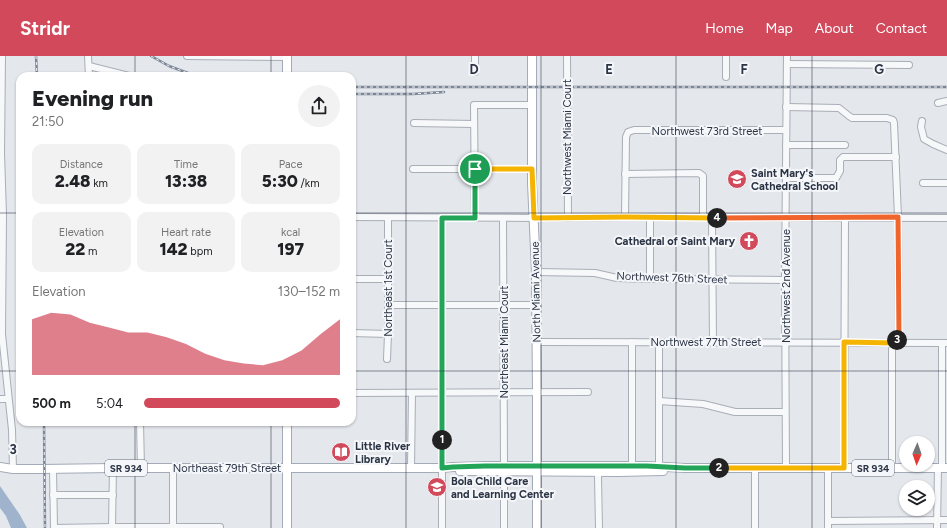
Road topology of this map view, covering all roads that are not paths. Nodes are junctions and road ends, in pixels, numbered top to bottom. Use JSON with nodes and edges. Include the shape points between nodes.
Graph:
{"nodes":[{"id":1,"x":2,"y":56,"type":"edge"},
{"id":2,"x":88,"y":56,"type":"edge"},
{"id":3,"x":187,"y":56,"type":"edge"},
{"id":4,"x":475,"y":56,"type":"edge"},
{"id":5,"x":532,"y":56,"type":"edge"},
{"id":6,"x":566,"y":56,"type":"edge"},
{"id":7,"x":726,"y":56,"type":"edge"},
{"id":8,"x":787,"y":56,"type":"edge"},
{"id":9,"x":287,"y":57,"type":"edge"},
{"id":10,"x":787,"y":64,"type":"junction"},
{"id":11,"x":909,"y":65,"type":"dead end"},
{"id":12,"x":89,"y":66,"type":"junction"},
{"id":13,"x":89,"y":72,"type":"edge"},
{"id":14,"x":112,"y":72,"type":"edge"},
{"id":15,"x":287,"y":72,"type":"edge"},
{"id":16,"x":475,"y":72,"type":"dead end"},
{"id":17,"x":726,"y":77,"type":"dead end"},
{"id":18,"x":1,"y":89,"type":"edge"},
{"id":19,"x":947,"y":101,"type":"edge"},
{"id":20,"x":938,"y":103,"type":"dead end"},
{"id":21,"x":532,"y":105,"type":"junction"},
{"id":22,"x":786,"y":107,"type":"junction"},
{"id":23,"x":922,"y":121,"type":"dead end"},
{"id":24,"x":414,"y":123,"type":"dead end"},
{"id":25,"x":474,"y":124,"type":"junction"},
{"id":26,"x":786,"y":130,"type":"junction"},
{"id":27,"x":786,"y":145,"type":"junction"},
{"id":28,"x":845,"y":145,"type":"dead end"},
{"id":29,"x":947,"y":150,"type":"edge"},
{"id":30,"x":1,"y":153,"type":"edge"},
{"id":31,"x":896,"y":157,"type":"junction"},
{"id":32,"x":413,"y":169,"type":"dead end"},
{"id":33,"x":475,"y":169,"type":"junction"},
{"id":34,"x":532,"y":169,"type":"junction"},
{"id":35,"x":625,"y":174,"type":"junction"},
{"id":36,"x":786,"y":178,"type":"junction"},
{"id":37,"x":923,"y":183,"type":"dead end"},
{"id":38,"x":947,"y":183,"type":"edge"},
{"id":39,"x":2,"y":215,"type":"edge"},
{"id":40,"x":356,"y":217,"type":"edge"},
{"id":41,"x":625,"y":217,"type":"junction"},
{"id":42,"x":650,"y":217,"type":"junction"},
{"id":43,"x":703,"y":217,"type":"junction"},
{"id":44,"x":845,"y":217,"type":"junction"},
{"id":45,"x":898,"y":217,"type":"junction"},
{"id":46,"x":388,"y":218,"type":"junction"},
{"id":47,"x":442,"y":218,"type":"junction"},
{"id":48,"x":475,"y":218,"type":"junction"},
{"id":49,"x":503,"y":218,"type":"junction"},
{"id":50,"x":534,"y":218,"type":"junction"},
{"id":51,"x":568,"y":218,"type":"junction"},
{"id":52,"x":712,"y":218,"type":"junction"},
{"id":53,"x":786,"y":218,"type":"junction"},
{"id":54,"x":947,"y":218,"type":"edge"},
{"id":55,"x":536,"y":272,"type":"junction"},
{"id":56,"x":1,"y":278,"type":"edge"},
{"id":57,"x":356,"y":279,"type":"edge"},
{"id":58,"x":388,"y":279,"type":"junction"},
{"id":59,"x":650,"y":279,"type":"junction"},
{"id":60,"x":712,"y":280,"type":"junction"},
{"id":61,"x":785,"y":280,"type":"junction"},
{"id":62,"x":504,"y":304,"type":"junction"},
{"id":63,"x":388,"y":305,"type":"junction"},
{"id":64,"x":442,"y":305,"type":"junction"},
{"id":65,"x":536,"y":305,"type":"junction"},
{"id":66,"x":356,"y":333,"type":"edge"},
{"id":67,"x":1,"y":334,"type":"edge"},
{"id":68,"x":388,"y":334,"type":"junction"},
{"id":69,"x":537,"y":342,"type":"junction"},
{"id":70,"x":632,"y":342,"type":"junction"},
{"id":71,"x":659,"y":342,"type":"junction"},
{"id":72,"x":786,"y":342,"type":"junction"},
{"id":73,"x":844,"y":342,"type":"junction"},
{"id":74,"x":712,"y":343,"type":"junction"},
{"id":75,"x":895,"y":343,"type":"junction"},
{"id":76,"x":945,"y":343,"type":"edge"},
{"id":77,"x":387,"y":359,"type":"dead end"},
{"id":78,"x":442,"y":392,"type":"junction"},
{"id":79,"x":588,"y":392,"type":"dead end"},
{"id":80,"x":356,"y":393,"type":"edge"},
{"id":81,"x":412,"y":393,"type":"junction"},
{"id":82,"x":505,"y":393,"type":"junction"},
{"id":83,"x":537,"y":393,"type":"junction"},
{"id":84,"x":0,"y":399,"type":"edge"},
{"id":85,"x":8,"y":399,"type":"junction"},
{"id":86,"x":659,"y":401,"type":"junction"},
{"id":87,"x":944,"y":408,"type":"edge"},
{"id":88,"x":786,"y":412,"type":"junction"},
{"id":89,"x":140,"y":426,"type":"edge"},
{"id":90,"x":287,"y":426,"type":"edge"},
{"id":91,"x":632,"y":466,"type":"junction"},
{"id":92,"x":658,"y":466,"type":"junction"},
{"id":93,"x":0,"y":467,"type":"edge"},
{"id":94,"x":113,"y":468,"type":"junction"},
{"id":95,"x":141,"y":468,"type":"junction"},
{"id":96,"x":173,"y":468,"type":"junction"},
{"id":97,"x":287,"y":468,"type":"junction"},
{"id":98,"x":411,"y":468,"type":"junction"},
{"id":99,"x":442,"y":468,"type":"junction"},
{"id":100,"x":685,"y":468,"type":"junction"},
{"id":101,"x":755,"y":468,"type":"junction"},
{"id":102,"x":786,"y":468,"type":"junction"},
{"id":103,"x":828,"y":468,"type":"junction"},
{"id":104,"x":844,"y":468,"type":"junction"},
{"id":105,"x":892,"y":468,"type":"junction"},
{"id":106,"x":942,"y":468,"type":"edge"},
{"id":107,"x":13,"y":469,"type":"junction"},
{"id":108,"x":53,"y":469,"type":"junction"},
{"id":109,"x":504,"y":469,"type":"junction"},
{"id":110,"x":537,"y":469,"type":"junction"},
{"id":111,"x":0,"y":470,"type":"edge"},
{"id":112,"x":599,"y":472,"type":"junction"},
{"id":113,"x":54,"y":495,"type":"junction"},
{"id":114,"x":113,"y":495,"type":"junction"},
{"id":115,"x":829,"y":520,"type":"junction"},
{"id":116,"x":937,"y":520,"type":"junction"},
{"id":117,"x":947,"y":520,"type":"edge"},
{"id":118,"x":112,"y":526,"type":"junction"},
{"id":119,"x":173,"y":527,"type":"edge"},
{"id":120,"x":220,"y":527,"type":"dead end"},
{"id":121,"x":54,"y":528,"type":"edge"},
{"id":122,"x":287,"y":528,"type":"edge"},
{"id":123,"x":442,"y":528,"type":"edge"},
{"id":124,"x":504,"y":528,"type":"edge"},
{"id":125,"x":537,"y":528,"type":"edge"},
{"id":126,"x":599,"y":528,"type":"edge"},
{"id":127,"x":755,"y":528,"type":"edge"},
{"id":128,"x":828,"y":528,"type":"edge"},
{"id":129,"x":937,"y":528,"type":"edge"}],
"edges":[{"from":1,"to":18,"type":"street"},
{"from":2,"to":12,"type":"street"},
{"from":3,"to":9,"type":"street"},
{"from":4,"to":16,"type":"street"},
{"from":5,"to":21,"type":"main road","name":"North Miami Avenue"},
{"from":6,"to":51,"type":"street","name":"Northwest Miami Court"},
{"from":7,"to":17,"type":"street"},
{"from":8,"to":10,"type":"street","name":"Northwest 2nd Avenue"},
{"from":9,"to":15,"type":"main road"},
{"from":10,"to":11,"type":"street"},
{"from":10,"to":22,"type":"street","name":"Northwest 2nd Avenue"},
{"from":12,"to":13,"type":"street"},
{"from":12,"to":14,"type":"street"},
{"from":18,"to":30,"type":"street"},
{"from":19,"to":20,"type":"street"},
{"from":21,"to":25,"type":"street","via":[[474,105]]},
{"from":21,"to":34,"type":"main road","name":"North Miami Avenue"},
{"from":22,"to":26,"type":"street","name":"Northwest 2nd Avenue"},
{"from":22,"to":31,"type":"street","via":[[839,108],[852,118],[893,120]]},
{"from":23,"to":29,"type":"street","via":[[924,139]]},
{"from":24,"to":25,"type":"street"},
{"from":25,"to":33,"type":"street"},
{"from":26,"to":27,"type":"street","name":"Northwest 2nd Avenue"},
{"from":26,"to":35,"type":"street","name":"Northwest 73rd Street","via":[[634,130],[628,132],[626,137]]},
{"from":27,"to":28,"type":"street"},
{"from":27,"to":36,"type":"street","name":"Northwest 2nd Avenue"},
{"from":30,"to":39,"type":"street"},
{"from":31,"to":36,"type":"street","via":[[843,157],[836,178]]},
{"from":31,"to":45,"type":"street"},
{"from":32,"to":33,"type":"street"},
{"from":33,"to":34,"type":"street"},
{"from":33,"to":48,"type":"street"},
{"from":34,"to":50,"type":"main road","name":"North Miami Avenue"},
{"from":35,"to":41,"type":"street"},
{"from":35,"to":43,"type":"street","via":[[703,176]]},
{"from":36,"to":53,"type":"street","name":"Northwest 2nd Avenue"},
{"from":37,"to":38,"type":"street"},
{"from":39,"to":56,"type":"street"},
{"from":40,"to":46,"type":"street"},
{"from":41,"to":42,"type":"street"},
{"from":41,"to":51,"type":"street"},
{"from":42,"to":43,"type":"street"},
{"from":42,"to":59,"type":"street"},
{"from":43,"to":52,"type":"street"},
{"from":44,"to":45,"type":"street"},
{"from":44,"to":53,"type":"street"},
{"from":44,"to":73,"type":"street"},
{"from":45,"to":54,"type":"street"},
{"from":45,"to":75,"type":"street","via":[[899,335]]},
{"from":46,"to":47,"type":"street"},
{"from":46,"to":58,"type":"street","name":"Northeast 1st Court"},
{"from":47,"to":48,"type":"street"},
{"from":47,"to":64,"type":"street"},
{"from":48,"to":49,"type":"street"},
{"from":49,"to":50,"type":"street"},
{"from":49,"to":62,"type":"street","name":"Northeast Miami Court"},
{"from":50,"to":51,"type":"street"},
{"from":50,"to":55,"type":"main road","name":"North Miami Avenue"},
{"from":52,"to":53,"type":"street"},
{"from":52,"to":60,"type":"street"},
{"from":53,"to":61,"type":"street","name":"Northwest 2nd Avenue"},
{"from":55,"to":59,"type":"street","name":"Northwest 76th Street","via":[[595,273],[617,278]]},
{"from":55,"to":65,"type":"main road","name":"North Miami Avenue"},
{"from":56,"to":67,"type":"street"},
{"from":57,"to":58,"type":"street"},
{"from":58,"to":63,"type":"street","name":"Northeast 1st Court"},
{"from":59,"to":60,"type":"street","name":"Northwest 76th Street"},
{"from":60,"to":61,"type":"street","name":"Northwest 76th Street"},
{"from":60,"to":74,"type":"street"},
{"from":61,"to":72,"type":"street","name":"Northwest 2nd Avenue"},
{"from":62,"to":64,"type":"street"},
{"from":62,"to":65,"type":"street"},
{"from":62,"to":82,"type":"street","name":"Northeast Miami Court"},
{"from":63,"to":64,"type":"street"},
{"from":63,"to":68,"type":"street","name":"Northeast 1st Court"},
{"from":64,"to":78,"type":"street"},
{"from":65,"to":69,"type":"main road","name":"North Miami Avenue"},
{"from":66,"to":68,"type":"street"},
{"from":67,"to":85,"type":"street"},
{"from":68,"to":77,"type":"street","name":"Northeast 1st Court"},
{"from":69,"to":70,"type":"street","name":"Northwest 77th Street"},
{"from":69,"to":83,"type":"main road","name":"North Miami Avenue"},
{"from":70,"to":71,"type":"street","name":"Northwest 77th Street"},
{"from":70,"to":91,"type":"street"},
{"from":71,"to":74,"type":"street","name":"Northwest 77th Street"},
{"from":71,"to":86,"type":"street"},
{"from":72,"to":73,"type":"street","name":"Northwest 77th Street"},
{"from":72,"to":74,"type":"street","name":"Northwest 77th Street"},
{"from":72,"to":88,"type":"street","name":"Northwest 2nd Avenue"},
{"from":73,"to":75,"type":"street","name":"Northwest 77th Street"},
{"from":73,"to":104,"type":"street"},
{"from":75,"to":76,"type":"street","name":"Northwest 77th Street"},
{"from":75,"to":105,"type":"street","via":[[892,349]]},
{"from":76,"to":87,"type":"street"},
{"from":78,"to":81,"type":"street"},
{"from":78,"to":82,"type":"street"},
{"from":78,"to":99,"type":"street"},
{"from":79,"to":83,"type":"street"},
{"from":80,"to":81,"type":"street"},
{"from":81,"to":98,"type":"street"},
{"from":82,"to":83,"type":"street"},
{"from":82,"to":109,"type":"street","name":"Northeast Miami Court"},
{"from":83,"to":110,"type":"main road","name":"North Miami Avenue"},
{"from":84,"to":85,"type":"street"},
{"from":85,"to":107,"type":"street"},
{"from":86,"to":88,"type":"street","via":[[703,404],[735,412]]},
{"from":86,"to":92,"type":"street"},
{"from":87,"to":106,"type":"street"},
{"from":88,"to":102,"type":"street","name":"Northwest 2nd Avenue"},
{"from":89,"to":95,"type":"street"},
{"from":90,"to":97,"type":"main road"},
{"from":91,"to":92,"type":"main road","number":"SR 934"},
{"from":91,"to":110,"type":"main road","number":"SR 934"},
{"from":91,"to":112,"type":"main road"},
{"from":92,"to":100,"type":"main road","number":"SR 934"},
{"from":93,"to":107,"type":"main road","name":"Northeast 79th Street","number":"SR 934"},
{"from":94,"to":95,"type":"main road","name":"Northeast 79th Street","number":"SR 934"},
{"from":94,"to":108,"type":"main road","name":"Northeast 79th Street","number":"SR 934"},
{"from":94,"to":114,"type":"street"},
{"from":95,"to":96,"type":"main road","name":"Northeast 79th Street","number":"SR 934"},
{"from":96,"to":97,"type":"main road","name":"Northeast 79th Street","number":"SR 934"},
{"from":96,"to":119,"type":"street"},
{"from":97,"to":98,"type":"main road","name":"Northeast 79th Street","number":"SR 934"},
{"from":97,"to":122,"type":"main road"},
{"from":98,"to":99,"type":"main road","name":"Northeast 79th Street","number":"SR 934"},
{"from":99,"to":109,"type":"main road","name":"Northeast 79th Street","via":[[453,471]]},
{"from":99,"to":123,"type":"street"},
{"from":100,"to":101,"type":"main road","number":"SR 934"},
{"from":100,"to":112,"type":"main road","via":[[667,471]]},
{"from":101,"to":102,"type":"main road","number":"SR 934"},
{"from":101,"to":127,"type":"street"},
{"from":102,"to":103,"type":"main road","number":"SR 934"},
{"from":103,"to":104,"type":"main road","number":"SR 934"},
{"from":103,"to":115,"type":"street"},
{"from":104,"to":105,"type":"main road","number":"SR 934"},
{"from":105,"to":106,"type":"main road","number":"SR 934"},
{"from":106,"to":116,"type":"street"},
{"from":107,"to":108,"type":"main road","name":"Northeast 79th Street","number":"SR 934"},
{"from":107,"to":111,"type":"main road","name":"Northeast 79th Street"},
{"from":108,"to":113,"type":"street"},
{"from":109,"to":110,"type":"main road","name":"Northeast 79th Street"},
{"from":109,"to":124,"type":"street","name":"Northeast Miami Court"},
{"from":110,"to":112,"type":"main road"},
{"from":110,"to":125,"type":"main road","name":"North Miami Avenue"},
{"from":112,"to":126,"type":"street"},
{"from":113,"to":114,"type":"street"},
{"from":113,"to":121,"type":"street"},
{"from":114,"to":118,"type":"street"},
{"from":115,"to":116,"type":"street"},
{"from":115,"to":128,"type":"street"},
{"from":116,"to":117,"type":"street"},
{"from":116,"to":129,"type":"street"},
{"from":118,"to":119,"type":"street"},
{"from":118,"to":121,"type":"street"},
{"from":119,"to":120,"type":"street"}]}
